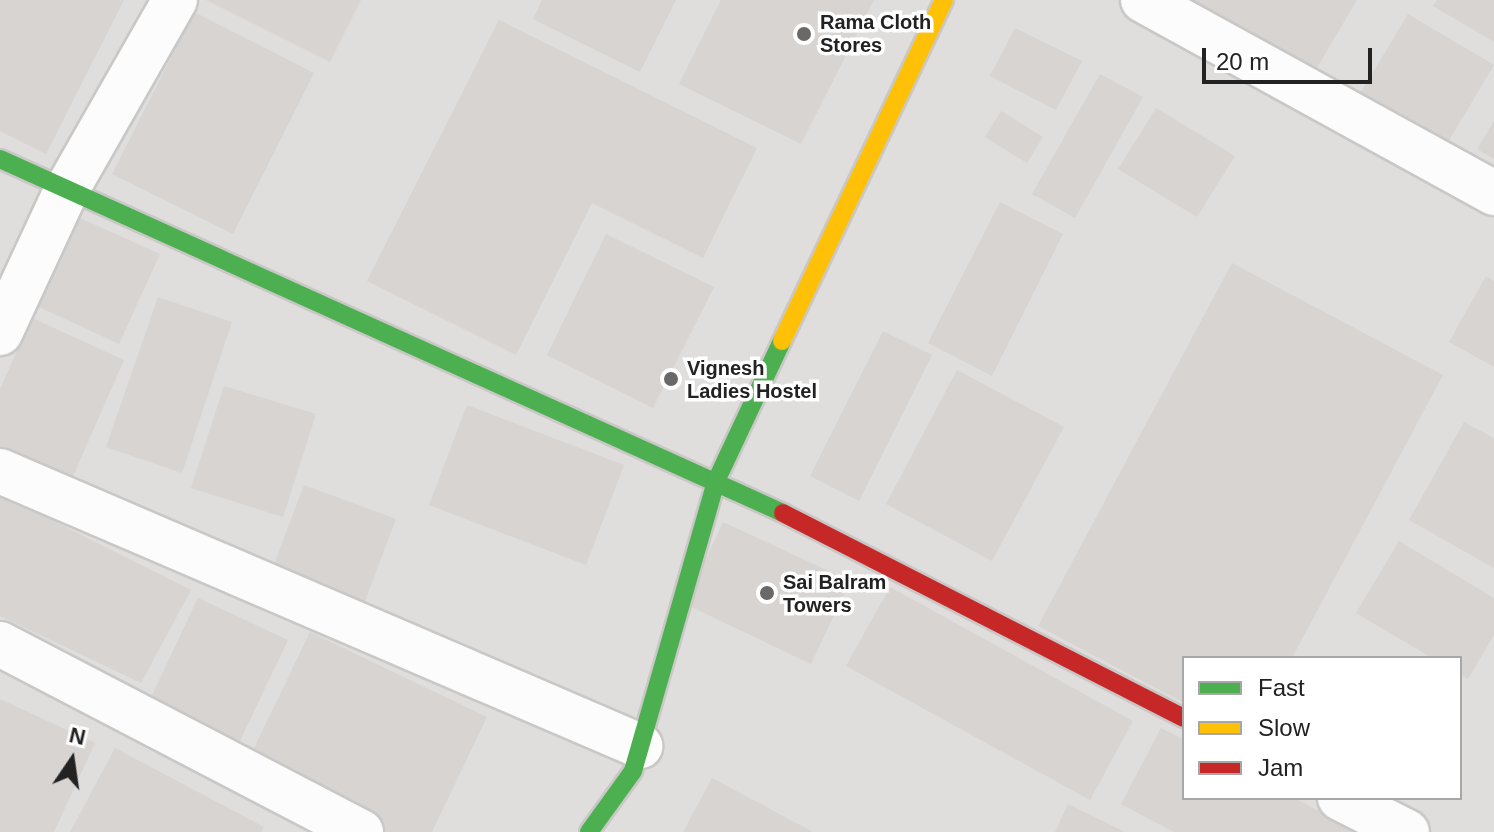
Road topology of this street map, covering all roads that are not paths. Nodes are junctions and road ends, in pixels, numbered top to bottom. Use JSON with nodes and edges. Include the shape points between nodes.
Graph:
{"nodes":[{"id":1,"x":175,"y":0,"type":"edge"},
{"id":2,"x":944,"y":0,"type":"edge"},
{"id":3,"x":1143,"y":0,"type":"edge"},
{"id":4,"x":0,"y":159,"type":"edge"},
{"id":5,"x":66,"y":191,"type":"junction"},
{"id":6,"x":1494,"y":193,"type":"edge"},
{"id":7,"x":0,"y":333,"type":"edge"},
{"id":8,"x":0,"y":471,"type":"edge"},
{"id":9,"x":717,"y":479,"type":"junction"},
{"id":10,"x":0,"y":644,"type":"edge"},
{"id":11,"x":1182,"y":717,"type":"edge"},
{"id":12,"x":640,"y":746,"type":"junction"},
{"id":13,"x":1344,"y":800,"type":"edge"},
{"id":14,"x":361,"y":832,"type":"edge"},
{"id":15,"x":589,"y":832,"type":"edge"},
{"id":16,"x":1407,"y":832,"type":"edge"}],
"edges":[{"from":1,"to":5,"type":"street"},
{"from":2,"to":9,"type":"street"},
{"from":3,"to":6,"type":"street"},
{"from":4,"to":5,"type":"street"},
{"from":5,"to":7,"type":"street"},
{"from":5,"to":9,"type":"street"},
{"from":8,"to":12,"type":"street"},
{"from":9,"to":11,"type":"street"},
{"from":9,"to":12,"type":"street"},
{"from":10,"to":14,"type":"street"},
{"from":12,"to":15,"type":"street","via":[[633,771]]},
{"from":13,"to":16,"type":"street"}]}
